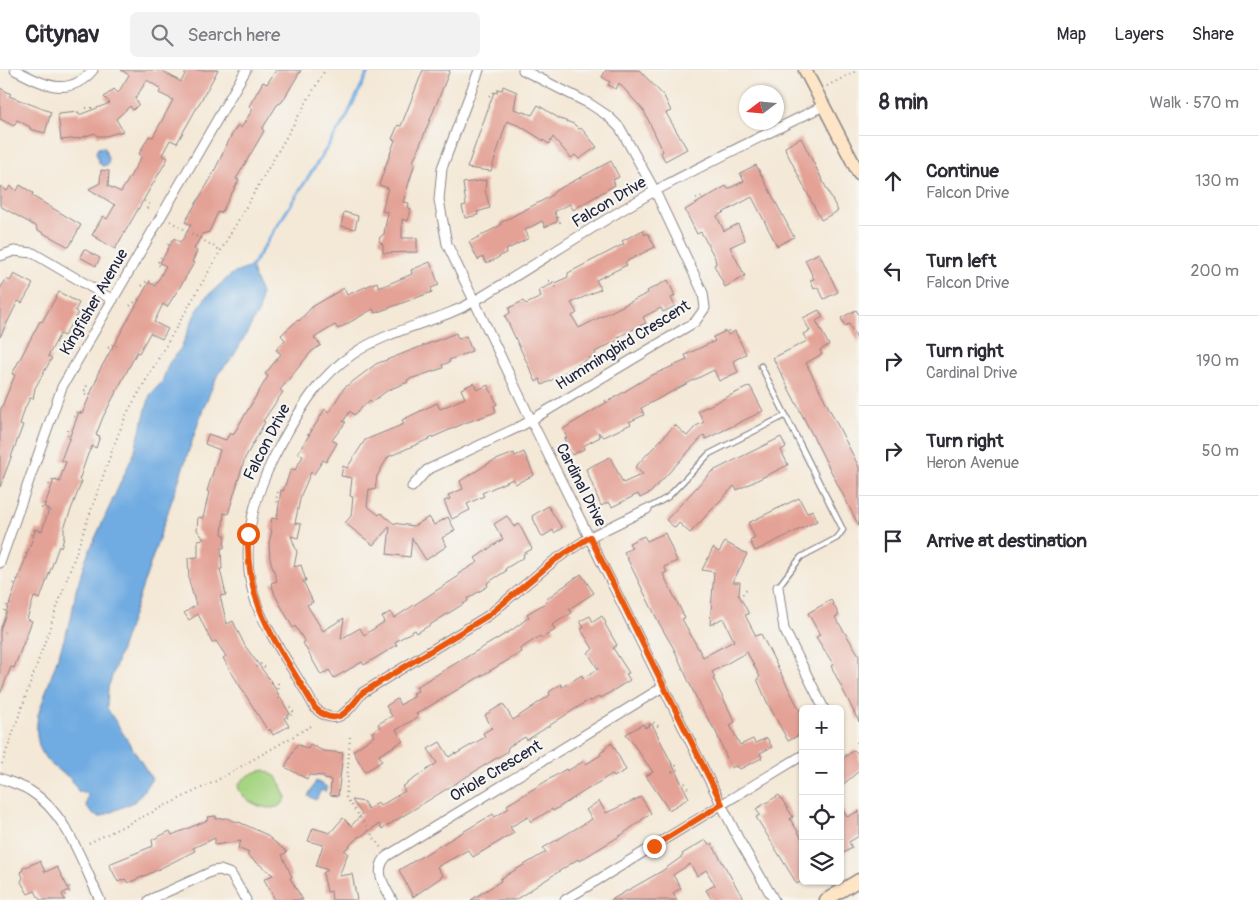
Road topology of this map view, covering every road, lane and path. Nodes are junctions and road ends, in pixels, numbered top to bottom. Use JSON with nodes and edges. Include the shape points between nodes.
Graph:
{"nodes":[{"id":1,"x":15,"y":70,"type":"edge"},
{"id":2,"x":93,"y":70,"type":"edge"},
{"id":3,"x":246,"y":70,"type":"edge"},
{"id":4,"x":325,"y":70,"type":"edge"},
{"id":5,"x":479,"y":70,"type":"edge"},
{"id":6,"x":523,"y":70,"type":"edge"},
{"id":7,"x":805,"y":70,"type":"edge"},
{"id":8,"x":858,"y":70,"type":"edge"},
{"id":9,"x":496,"y":91,"type":"dead end"},
{"id":10,"x":816,"y":92,"type":"junction"},
{"id":11,"x":489,"y":96,"type":"dead end"},
{"id":12,"x":823,"y":106,"type":"junction"},
{"id":13,"x":86,"y":108,"type":"dead end"},
{"id":14,"x":95,"y":108,"type":"dead end"},
{"id":15,"x":859,"y":174,"type":"edge"},
{"id":16,"x":655,"y":191,"type":"junction"},
{"id":17,"x":696,"y":199,"type":"dead end"},
{"id":18,"x":704,"y":200,"type":"dead end"},
{"id":19,"x":144,"y":201,"type":"dead end"},
{"id":20,"x":146,"y":210,"type":"dead end"},
{"id":21,"x":555,"y":213,"type":"dead end"},
{"id":22,"x":161,"y":216,"type":"junction"},
{"id":23,"x":556,"y":224,"type":"dead end"},
{"id":24,"x":176,"y":241,"type":"dead end"},
{"id":25,"x":168,"y":245,"type":"dead end"},
{"id":26,"x":220,"y":250,"type":"junction"},
{"id":27,"x":0,"y":256,"type":"edge"},
{"id":28,"x":161,"y":257,"type":"dead end"},
{"id":29,"x":164,"y":268,"type":"dead end"},
{"id":30,"x":549,"y":281,"type":"dead end"},
{"id":31,"x":155,"y":284,"type":"dead end"},
{"id":32,"x":142,"y":286,"type":"dead end"},
{"id":33,"x":556,"y":290,"type":"dead end"},
{"id":34,"x":142,"y":299,"type":"dead end"},
{"id":35,"x":113,"y":300,"type":"junction"},
{"id":36,"x":474,"y":302,"type":"junction"},
{"id":37,"x":130,"y":306,"type":"dead end"},
{"id":38,"x":722,"y":331,"type":"dead end"},
{"id":39,"x":733,"y":331,"type":"dead end"},
{"id":40,"x":715,"y":335,"type":"dead end"},
{"id":41,"x":710,"y":342,"type":"dead end"},
{"id":42,"x":117,"y":346,"type":"dead end"},
{"id":43,"x":108,"y":348,"type":"dead end"},
{"id":44,"x":761,"y":366,"type":"dead end"},
{"id":45,"x":87,"y":384,"type":"dead end"},
{"id":46,"x":86,"y":395,"type":"dead end"},
{"id":47,"x":605,"y":401,"type":"dead end"},
{"id":48,"x":612,"y":402,"type":"dead end"},
{"id":49,"x":81,"y":412,"type":"dead end"},
{"id":50,"x":786,"y":414,"type":"junction"},
{"id":51,"x":74,"y":417,"type":"dead end"},
{"id":52,"x":531,"y":420,"type":"junction"},
{"id":53,"x":312,"y":427,"type":"dead end"},
{"id":54,"x":67,"y":430,"type":"dead end"},
{"id":55,"x":308,"y":435,"type":"dead end"},
{"id":56,"x":72,"y":440,"type":"dead end"},
{"id":57,"x":62,"y":482,"type":"dead end"},
{"id":58,"x":49,"y":485,"type":"dead end"},
{"id":59,"x":412,"y":488,"type":"dead end"},
{"id":60,"x":278,"y":492,"type":"dead end"},
{"id":61,"x":44,"y":503,"type":"dead end"},
{"id":62,"x":278,"y":504,"type":"dead end"},
{"id":63,"x":647,"y":509,"type":"joint"},
{"id":64,"x":52,"y":512,"type":"dead end"},
{"id":65,"x":41,"y":532,"type":"dead end"},
{"id":66,"x":32,"y":535,"type":"dead end"},
{"id":67,"x":590,"y":537,"type":"junction"},
{"id":68,"x":31,"y":554,"type":"dead end"},
{"id":69,"x":24,"y":559,"type":"dead end"},
{"id":70,"x":0,"y":563,"type":"edge"},
{"id":71,"x":24,"y":580,"type":"dead end"},
{"id":72,"x":14,"y":584,"type":"dead end"},
{"id":73,"x":778,"y":587,"type":"joint"},
{"id":74,"x":747,"y":588,"type":"dead end"},
{"id":75,"x":738,"y":595,"type":"dead end"},
{"id":76,"x":11,"y":604,"type":"dead end"},
{"id":77,"x":5,"y":611,"type":"dead end"},
{"id":78,"x":0,"y":630,"type":"edge"},
{"id":79,"x":5,"y":632,"type":"dead end"},
{"id":80,"x":256,"y":667,"type":"dead end"},
{"id":81,"x":268,"y":670,"type":"dead end"},
{"id":82,"x":278,"y":683,"type":"dead end"},
{"id":83,"x":663,"y":687,"type":"junction"},
{"id":84,"x":279,"y":699,"type":"dead end"},
{"id":85,"x":822,"y":705,"type":"edge"},
{"id":86,"x":290,"y":707,"type":"dead end"},
{"id":87,"x":287,"y":718,"type":"dead end"},
{"id":88,"x":313,"y":724,"type":"dead end"},
{"id":89,"x":645,"y":726,"type":"dead end"},
{"id":90,"x":660,"y":728,"type":"dead end"},
{"id":91,"x":350,"y":737,"type":"dead end"},
{"id":92,"x":859,"y":738,"type":"edge"},
{"id":93,"x":857,"y":742,"type":"dead end"},
{"id":94,"x":847,"y":754,"type":"dead end"},
{"id":95,"x":844,"y":756,"type":"edge"},
{"id":96,"x":799,"y":757,"type":"edge"},
{"id":97,"x":2,"y":764,"type":"dead end"},
{"id":98,"x":675,"y":764,"type":"dead end"},
{"id":99,"x":672,"y":772,"type":"dead end"},
{"id":100,"x":0,"y":778,"type":"edge"},
{"id":101,"x":685,"y":784,"type":"dead end"},
{"id":102,"x":686,"y":791,"type":"dead end"},
{"id":103,"x":722,"y":804,"type":"junction"},
{"id":104,"x":89,"y":843,"type":"dead end"},
{"id":105,"x":387,"y":856,"type":"junction"},
{"id":106,"x":859,"y":880,"type":"edge"},
{"id":107,"x":70,"y":884,"type":"dead end"},
{"id":108,"x":65,"y":895,"type":"dead end"},
{"id":109,"x":100,"y":900,"type":"edge"},
{"id":110,"x":149,"y":900,"type":"edge"},
{"id":111,"x":246,"y":900,"type":"edge"},
{"id":112,"x":392,"y":900,"type":"edge"},
{"id":113,"x":565,"y":900,"type":"edge"},
{"id":114,"x":774,"y":900,"type":"edge"},
{"id":115,"x":826,"y":900,"type":"edge"}],
"edges":[{"from":1,"to":2,"type":"street","via":[[44,85],[57,87],[80,81]]},
{"from":3,"to":22,"type":"street","name":"Kingfisher Avenue"},
{"from":4,"to":26,"type":"path"},
{"from":5,"to":36,"type":"street","name":"Cardinal Drive","via":[[442,168],[440,200],[447,244]]},
{"from":6,"to":16,"type":"street","name":"Hummingbird Crescent","via":[[608,116],[620,128]]},
{"from":7,"to":10,"type":"main road"},
{"from":8,"to":10,"type":"path"},
{"from":9,"to":11,"type":"path"},
{"from":10,"to":12,"type":"main road"},
{"from":12,"to":15,"type":"main road"},
{"from":12,"to":16,"type":"street","name":"Falcon Drive"},
{"from":13,"to":14,"type":"path"},
{"from":16,"to":36,"type":"street","name":"Falcon Drive"},
{"from":16,"to":52,"type":"street","name":"Hummingbird Crescent","via":[[704,295],[704,312],[695,322]]},
{"from":17,"to":18,"type":"path","via":[[702,196]]},
{"from":19,"to":20,"type":"path","via":[[149,204]]},
{"from":21,"to":23,"type":"path","via":[[560,222]]},
{"from":22,"to":26,"type":"path"},
{"from":22,"to":35,"type":"street","name":"Kingfisher Avenue"},
{"from":24,"to":25,"type":"path","via":[[173,239]]},
{"from":26,"to":97,"type":"path","via":[[121,425]]},
{"from":27,"to":35,"type":"street","via":[[14,251],[33,253]]},
{"from":28,"to":29,"type":"path","via":[[157,264]]},
{"from":30,"to":33,"type":"path","via":[[552,280]]},
{"from":31,"to":32,"type":"path","via":[[148,280]]},
{"from":34,"to":37,"type":"path"},
{"from":35,"to":70,"type":"street","name":"Kingfisher Avenue","via":[[62,388]]},
{"from":36,"to":52,"type":"street","name":"Cardinal Drive"},
{"from":36,"to":67,"type":"street","name":"Falcon Drive","via":[[355,353],[326,375],[304,403],[263,476],[250,518],[248,569],[264,620],[315,708],[326,717],[340,717],[348,712],[362,693],[489,615],[555,560]]},
{"from":38,"to":39,"type":"path"},
{"from":40,"to":41,"type":"path"},
{"from":42,"to":43,"type":"path","via":[[113,344]]},
{"from":44,"to":50,"type":"lane"},
{"from":45,"to":46,"type":"path"},
{"from":47,"to":48,"type":"path"},
{"from":49,"to":51,"type":"path","via":[[77,411]]},
{"from":50,"to":63,"type":"lane","via":[[709,454],[668,497]]},
{"from":50,"to":73,"type":"lane","via":[[842,530],[837,538],[801,556]]},
{"from":52,"to":59,"type":"street","name":"Hummingbird Crescent","via":[[427,470]]},
{"from":52,"to":67,"type":"street","name":"Cardinal Drive"},
{"from":53,"to":55,"type":"path"},
{"from":54,"to":56,"type":"path","via":[[68,438]]},
{"from":57,"to":58,"type":"path","via":[[53,479]]},
{"from":60,"to":62,"type":"path"},
{"from":61,"to":64,"type":"path","via":[[42,508]]},
{"from":63,"to":67,"type":"street","name":"Falcon Drive"},
{"from":65,"to":66,"type":"path","via":[[34,530]]},
{"from":67,"to":83,"type":"street","name":"Cardinal Drive"},
{"from":68,"to":69,"type":"path","via":[[26,554]]},
{"from":71,"to":72,"type":"path","via":[[18,578]]},
{"from":73,"to":85,"type":"street","via":[[784,629]]},
{"from":74,"to":75,"type":"path"},
{"from":76,"to":77,"type":"path"},
{"from":78,"to":79,"type":"path"},
{"from":80,"to":81,"type":"path","via":[[261,664]]},
{"from":82,"to":84,"type":"path"},
{"from":83,"to":103,"type":"street","name":"Cardinal Drive"},
{"from":83,"to":105,"type":"street","name":"Oriole Crescent"},
{"from":86,"to":87,"type":"path","via":[[294,713]]},
{"from":88,"to":104,"type":"path","via":[[216,782]]},
{"from":89,"to":90,"type":"path","via":[[653,722]]},
{"from":91,"to":105,"type":"path","via":[[346,797]]},
{"from":92,"to":93,"type":"path"},
{"from":94,"to":95,"type":"path"},
{"from":96,"to":103,"type":"street"},
{"from":98,"to":99,"type":"path","via":[[678,769]]},
{"from":100,"to":109,"type":"street","via":[[30,791],[55,813],[75,846]]},
{"from":101,"to":102,"type":"path"},
{"from":103,"to":113,"type":"street"},
{"from":103,"to":114,"type":"street","name":"Cardinal Drive"},
{"from":105,"to":112,"type":"street","via":[[380,866],[380,874]]},
{"from":106,"to":115,"type":"main road"},
{"from":107,"to":108,"type":"path","via":[[70,891]]},
{"from":110,"to":111,"type":"street","via":[[206,873],[220,870],[232,874]]}]}
